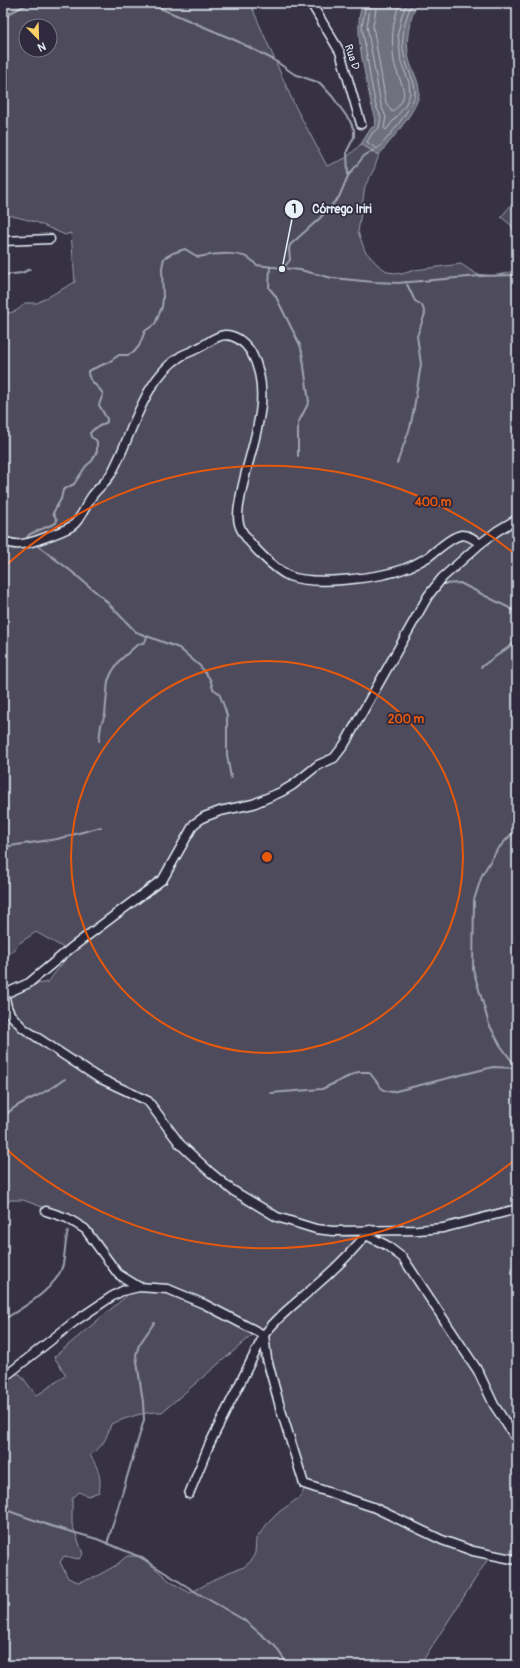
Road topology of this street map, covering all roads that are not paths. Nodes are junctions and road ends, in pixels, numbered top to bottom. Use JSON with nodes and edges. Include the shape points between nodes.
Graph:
{"nodes":[{"id":1,"x":311,"y":3,"type":"edge"},
{"id":2,"x":360,"y":124,"type":"dead end"},
{"id":3,"x":50,"y":239,"type":"dead end"},
{"id":4,"x":3,"y":241,"type":"edge"},
{"id":5,"x":517,"y":519,"type":"edge"},
{"id":6,"x":3,"y":540,"type":"edge"},
{"id":7,"x":480,"y":544,"type":"junction"},
{"id":8,"x":4,"y":992,"type":"edge"},
{"id":9,"x":517,"y":1209,"type":"edge"},
{"id":10,"x":46,"y":1211,"type":"dead end"},
{"id":11,"x":368,"y":1232,"type":"junction"},
{"id":12,"x":118,"y":1274,"type":"junction"},
{"id":13,"x":139,"y":1287,"type":"junction"},
{"id":14,"x":118,"y":1293,"type":"junction"},
{"id":15,"x":264,"y":1335,"type":"junction"},
{"id":16,"x":3,"y":1378,"type":"edge"},
{"id":17,"x":517,"y":1440,"type":"edge"},
{"id":18,"x":189,"y":1494,"type":"dead end"},
{"id":19,"x":517,"y":1560,"type":"edge"}],
"edges":[{"from":1,"to":2,"type":"street","name":"Rua D","via":[[340,52]]},
{"from":3,"to":4,"type":"street"},
{"from":5,"to":7,"type":"street"},
{"from":6,"to":7,"type":"street","via":[[8,544],[30,543],[74,525],[93,495],[112,472],[146,398],[159,377],[180,357],[223,335],[238,338],[254,358],[261,402],[260,417],[243,482],[239,524],[248,540],[277,568],[296,578],[366,578],[406,568],[460,536],[470,537]]},
{"from":7,"to":8,"type":"street","via":[[442,578],[428,596],[344,745],[334,758],[318,765],[282,792],[253,804],[220,811],[194,824],[163,879],[29,983]]},
{"from":8,"to":11,"type":"street","via":[[10,1014],[23,1028],[91,1073],[148,1101],[180,1144],[232,1190],[277,1217],[298,1224],[333,1231]]},
{"from":9,"to":11,"type":"street","via":[[443,1228]]},
{"from":10,"to":12,"type":"street","via":[[67,1218],[85,1229]]},
{"from":11,"to":15,"type":"street","via":[[351,1253],[274,1322]]},
{"from":11,"to":17,"type":"street","via":[[403,1258],[478,1371],[494,1405]]},
{"from":12,"to":13,"type":"street"},
{"from":12,"to":14,"type":"street"},
{"from":13,"to":14,"type":"street"},
{"from":13,"to":15,"type":"street","via":[[168,1289],[204,1304]]},
{"from":14,"to":16,"type":"street","via":[[74,1322]]},
{"from":15,"to":18,"type":"street","via":[[209,1445]]},
{"from":15,"to":19,"type":"street","via":[[283,1421],[304,1484],[373,1507],[473,1551]]}]}
